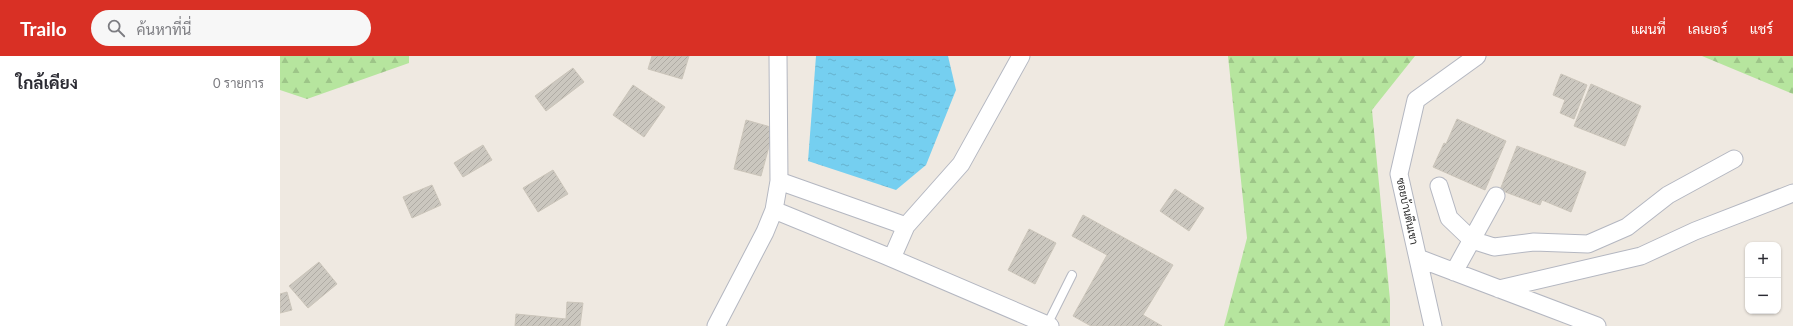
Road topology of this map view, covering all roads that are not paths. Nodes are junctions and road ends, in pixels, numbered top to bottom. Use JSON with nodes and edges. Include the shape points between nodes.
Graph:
{"nodes":[{"id":1,"x":778,"y":56,"type":"edge"},
{"id":2,"x":1021,"y":56,"type":"edge"},
{"id":3,"x":1477,"y":56,"type":"edge"},
{"id":4,"x":1734,"y":159,"type":"dead end"},
{"id":5,"x":779,"y":181,"type":"junction"},
{"id":6,"x":1439,"y":186,"type":"dead end"},
{"id":7,"x":1793,"y":193,"type":"edge"},
{"id":8,"x":1496,"y":196,"type":"dead end"},
{"id":9,"x":774,"y":210,"type":"junction"},
{"id":10,"x":906,"y":226,"type":"junction"},
{"id":11,"x":1472,"y":240,"type":"junction"},
{"id":12,"x":892,"y":258,"type":"junction"},
{"id":13,"x":1418,"y":258,"type":"junction"},
{"id":14,"x":1454,"y":272,"type":"junction"},
{"id":15,"x":1072,"y":276,"type":"dead end"},
{"id":16,"x":1499,"y":289,"type":"junction"},
{"id":17,"x":1049,"y":325,"type":"edge"},
{"id":18,"x":716,"y":326,"type":"edge"},
{"id":19,"x":1433,"y":326,"type":"edge"},
{"id":20,"x":1597,"y":326,"type":"edge"}],
"edges":[{"from":1,"to":5,"type":"street"},
{"from":2,"to":10,"type":"street","via":[[961,164]]},
{"from":3,"to":13,"type":"street","name":"ซอยบ้านตีนเขา","via":[[1416,100],[1399,174]]},
{"from":4,"to":11,"type":"street","via":[[1668,195],[1627,226],[1588,244],[1534,242],[1494,247]]},
{"from":5,"to":9,"type":"street"},
{"from":5,"to":10,"type":"street"},
{"from":6,"to":11,"type":"street","via":[[1449,218]]},
{"from":7,"to":16,"type":"street","via":[[1695,231],[1641,256]]},
{"from":8,"to":11,"type":"street"},
{"from":9,"to":12,"type":"street"},
{"from":9,"to":18,"type":"street"},
{"from":10,"to":12,"type":"street"},
{"from":11,"to":14,"type":"street"},
{"from":12,"to":17,"type":"street"},
{"from":13,"to":14,"type":"street"},
{"from":13,"to":19,"type":"street","name":"ซอยบ้านตีนเขา"},
{"from":14,"to":16,"type":"street"},
{"from":15,"to":17,"type":"lane"},
{"from":16,"to":20,"type":"street"}]}
